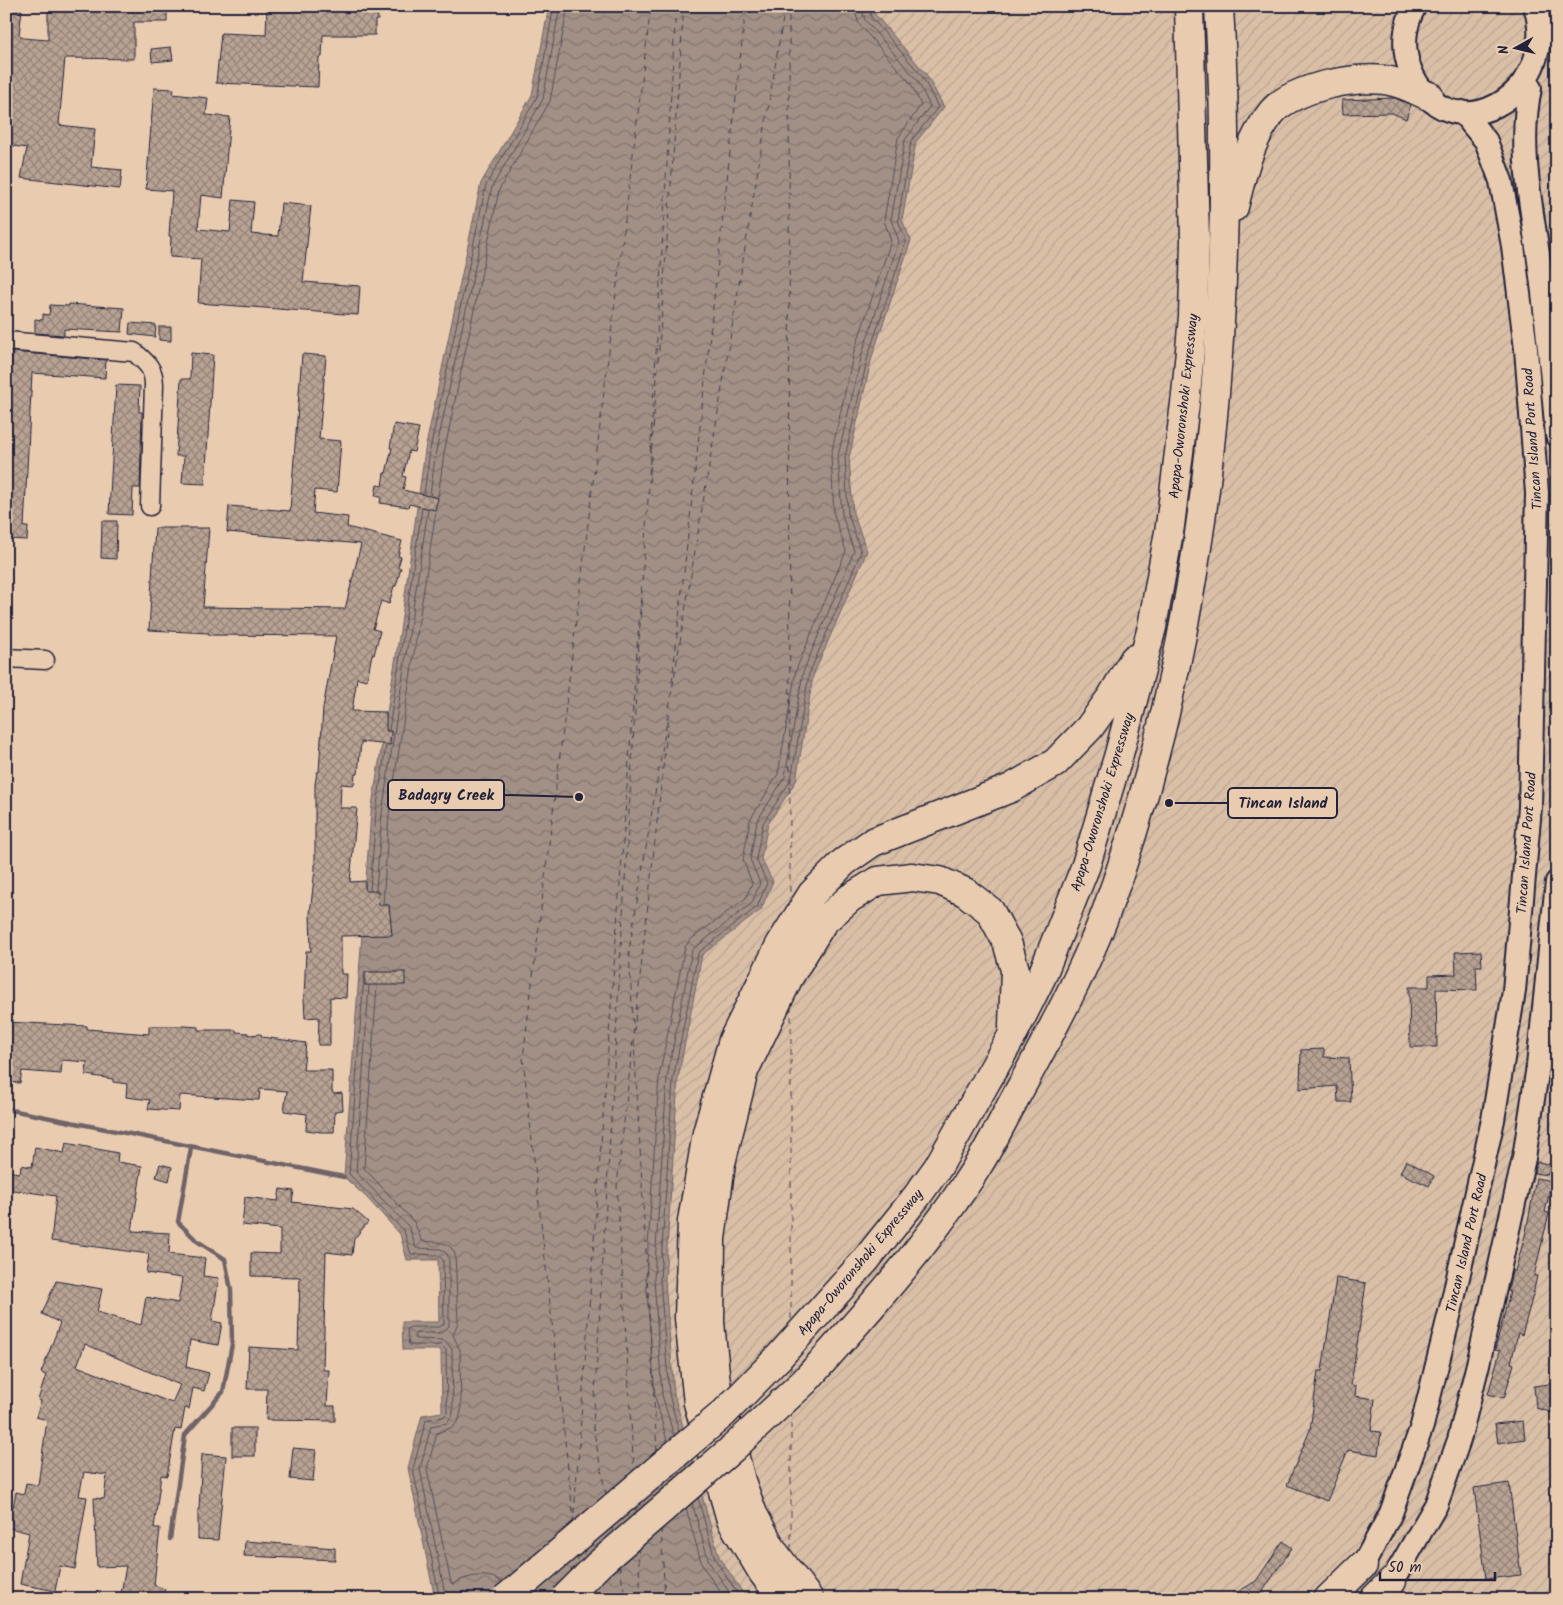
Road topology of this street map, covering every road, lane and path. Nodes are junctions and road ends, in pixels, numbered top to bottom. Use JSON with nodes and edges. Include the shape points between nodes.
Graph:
{"nodes":[{"id":1,"x":1188,"y":6,"type":"edge"},
{"id":2,"x":1219,"y":6,"type":"edge"},
{"id":3,"x":1415,"y":6,"type":"edge"},
{"id":4,"x":1535,"y":6,"type":"edge"},
{"id":5,"x":1530,"y":88,"type":"junction"},
{"id":6,"x":1429,"y":96,"type":"junction"},
{"id":7,"x":1462,"y":112,"type":"junction"},
{"id":8,"x":1223,"y":257,"type":"junction"},
{"id":9,"x":6,"y":341,"type":"edge"},
{"id":10,"x":1557,"y":434,"type":"edge"},
{"id":11,"x":150,"y":506,"type":"dead end"},
{"id":12,"x":1152,"y":627,"type":"junction"},
{"id":13,"x":6,"y":658,"type":"edge"},
{"id":14,"x":45,"y":660,"type":"dead end"},
{"id":15,"x":1557,"y":882,"type":"edge"},
{"id":16,"x":1013,"y":1034,"type":"junction"},
{"id":17,"x":1363,"y":1565,"type":"joint"},
{"id":18,"x":1383,"y":1590,"type":"edge"},
{"id":19,"x":505,"y":1599,"type":"edge"},
{"id":20,"x":564,"y":1599,"type":"edge"},
{"id":21,"x":783,"y":1599,"type":"edge"},
{"id":22,"x":809,"y":1599,"type":"edge"},
{"id":23,"x":1328,"y":1599,"type":"edge"}],
"edges":[{"from":1,"to":12,"type":"highway","name":"Apapa-Oworonshoki Expressway","via":[[1195,240],[1193,316],[1170,526]]},
{"from":2,"to":8,"type":"highway","name":"Apapa-Oworonshoki Expressway","via":[[1224,131]]},
{"from":3,"to":6,"type":"street","via":[[1408,24],[1406,50],[1413,75]]},
{"from":4,"to":5,"type":"street","via":[[1544,26],[1545,51]]},
{"from":5,"to":7,"type":"street","via":[[1499,110]]},
{"from":5,"to":10,"type":"street","name":"Tincan Island Port Road","via":[[1523,134]]},
{"from":6,"to":7,"type":"street","via":[[1450,109]]},
{"from":6,"to":8,"type":"highway","via":[[1393,81],[1359,80],[1326,84],[1300,92],[1273,111],[1256,137],[1243,169]]},
{"from":7,"to":17,"type":"street","name":"Tincan Island Port Road","via":[[1486,142],[1501,180],[1526,349],[1537,493],[1530,806],[1514,991],[1489,1140],[1422,1426],[1391,1513]]},
{"from":8,"to":20,"type":"highway","name":"Apapa-Oworonshoki Expressway","bridge":true,"via":[[1212,430],[1199,544],[1182,637],[1134,827],[1104,916],[1072,991],[978,1166],[919,1249],[870,1308],[805,1381]]},
{"from":9,"to":11,"type":"street","via":[[134,352],[148,364],[154,373]]},
{"from":12,"to":16,"type":"highway","name":"Apapa-Oworonshoki Expressway","via":[[1086,865],[1041,978]]},
{"from":12,"to":21,"type":"highway","via":[[1112,696],[1089,728],[1055,763],[1011,788],[873,842],[844,862],[812,894],[780,945],[732,1040],[707,1133],[692,1221],[689,1318],[698,1403],[731,1520]]},
{"from":13,"to":14,"type":"street"},
{"from":15,"to":18,"type":"street","via":[[1543,1028],[1527,1140],[1460,1440],[1436,1505]]},
{"from":16,"to":19,"type":"highway","name":"Apapa-Oworonshoki Expressway","bridge":true,"via":[[918,1196],[778,1358],[724,1413]]},
{"from":16,"to":22,"type":"highway","via":[[1015,970],[1007,942],[990,911],[965,892],[940,881],[912,877],[878,881],[850,898],[822,922],[790,977],[744,1071],[721,1163],[711,1239],[710,1323],[716,1383],[741,1481],[753,1514],[773,1551]]},
{"from":17,"to":23,"type":"highway"}]}
